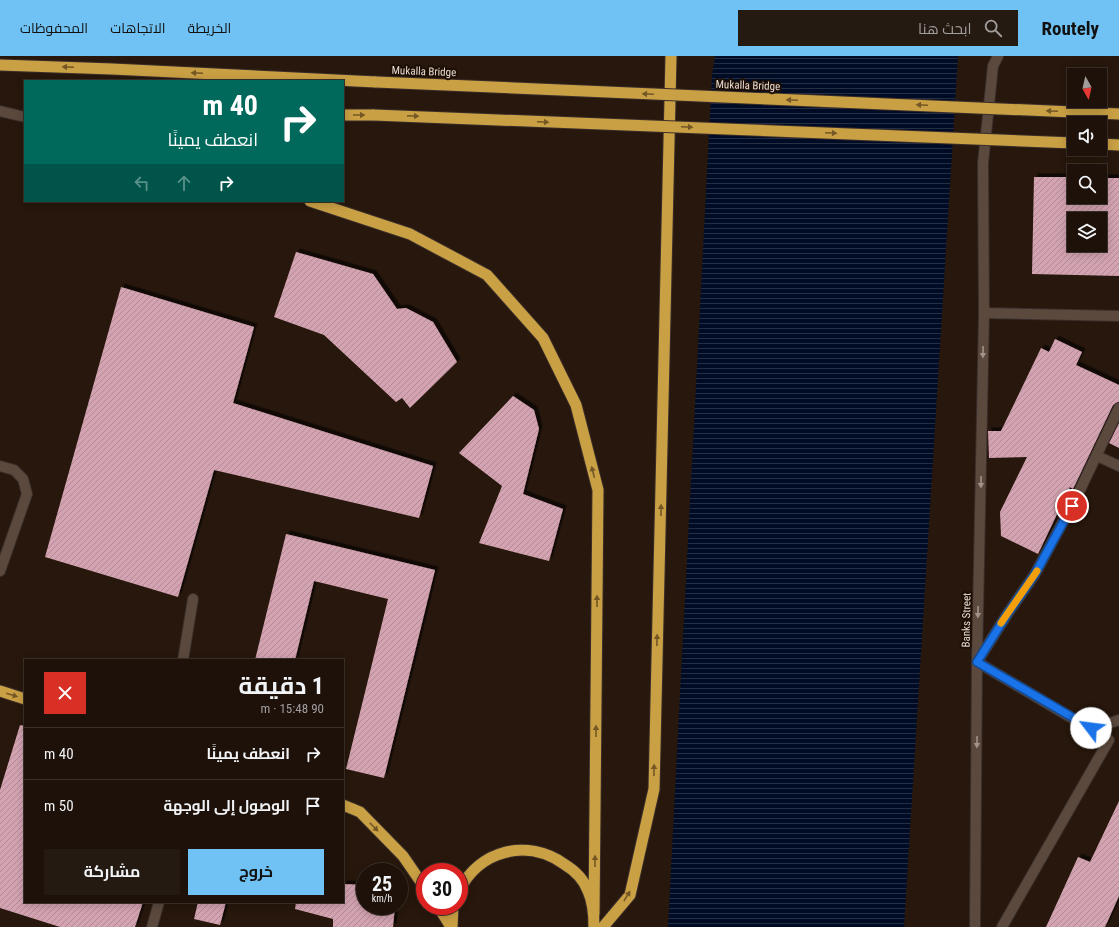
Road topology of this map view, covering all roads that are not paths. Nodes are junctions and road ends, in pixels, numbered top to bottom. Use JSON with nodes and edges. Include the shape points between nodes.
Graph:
{"nodes":[{"id":1,"x":671,"y":56,"type":"edge"},
{"id":2,"x":998,"y":56,"type":"edge"},
{"id":3,"x":0,"y":65,"type":"edge"},
{"id":4,"x":335,"y":80,"type":"edge"},
{"id":5,"x":344,"y":80,"type":"edge"},
{"id":6,"x":0,"y":111,"type":"edge"},
{"id":7,"x":1119,"y":114,"type":"edge"},
{"id":8,"x":344,"y":115,"type":"edge"},
{"id":9,"x":24,"y":117,"type":"edge"},
{"id":10,"x":1067,"y":143,"type":"edge"},
{"id":11,"x":1107,"y":144,"type":"edge"},
{"id":12,"x":1119,"y":145,"type":"edge"},
{"id":13,"x":313,"y":202,"type":"edge"},
{"id":14,"x":984,"y":313,"type":"junction"},
{"id":15,"x":1119,"y":316,"type":"edge"},
{"id":16,"x":1119,"y":408,"type":"edge"},
{"id":17,"x":1097,"y":456,"type":"junction"},
{"id":18,"x":0,"y":466,"type":"edge"},
{"id":19,"x":1119,"y":466,"type":"edge"},
{"id":20,"x":0,"y":571,"type":"edge"},
{"id":21,"x":193,"y":600,"type":"dead end"},
{"id":22,"x":183,"y":659,"type":"edge"},
{"id":23,"x":977,"y":662,"type":"junction"},
{"id":24,"x":0,"y":691,"type":"edge"},
{"id":25,"x":24,"y":699,"type":"edge"},
{"id":26,"x":1119,"y":720,"type":"edge"},
{"id":27,"x":1091,"y":728,"type":"junction"},
{"id":28,"x":344,"y":805,"type":"edge"},
{"id":29,"x":416,"y":875,"type":"edge"},
{"id":30,"x":468,"y":876,"type":"edge"},
{"id":31,"x":159,"y":903,"type":"edge"},
{"id":32,"x":594,"y":914,"type":"junction"},
{"id":33,"x":444,"y":915,"type":"edge"},
{"id":34,"x":453,"y":915,"type":"edge"},
{"id":35,"x":452,"y":926,"type":"edge"},
{"id":36,"x":152,"y":927,"type":"edge"},
{"id":37,"x":594,"y":927,"type":"edge"},
{"id":38,"x":603,"y":927,"type":"edge"},
{"id":39,"x":975,"y":927,"type":"edge"},
{"id":40,"x":1002,"y":927,"type":"edge"}],
"edges":[{"from":38,"to":1,"type":"highway","one_way":true,"via":[[630,895],[654,789]]},
{"from":2,"to":14,"type":"street","name":"Banks Street","via":[[993,66],[982,162]]},
{"from":4,"to":3,"type":"highway","name":"Mukalla Bridge","one_way":true,"bridge":true},
{"from":7,"to":5,"type":"highway","name":"Mukalla Bridge","one_way":true,"bridge":true},
{"from":6,"to":9,"type":"street"},
{"from":8,"to":10,"type":"highway","one_way":true,"bridge":true},
{"from":11,"to":12,"type":"highway"},
{"from":32,"to":13,"type":"highway","one_way":true,"via":[[598,490],[576,405],[543,338],[487,275],[410,234]]},
{"from":14,"to":15,"type":"street"},
{"from":14,"to":23,"type":"street","name":"Banks Street","one_way":true},
{"from":16,"to":17,"type":"street"},
{"from":17,"to":19,"type":"street"},
{"from":17,"to":23,"type":"street","via":[[1035,574]]},
{"from":18,"to":20,"type":"street","via":[[14,470],[23,479],[27,494]]},
{"from":21,"to":22,"type":"street"},
{"from":23,"to":27,"type":"street"},
{"from":23,"to":39,"type":"street","name":"Banks Street","one_way":true},
{"from":24,"to":25,"type":"highway","one_way":true},
{"from":26,"to":27,"type":"street"},
{"from":27,"to":40,"type":"street","via":[[1109,740]]},
{"from":28,"to":29,"type":"highway","one_way":true,"via":[[360,812],[403,856]]},
{"from":30,"to":32,"type":"highway","via":[[482,862],[505,852],[530,850],[554,856],[574,870],[588,891]]},
{"from":31,"to":36,"type":"street"},
{"from":32,"to":37,"type":"highway"},
{"from":33,"to":35,"type":"highway"},
{"from":34,"to":35,"type":"highway"}]}
